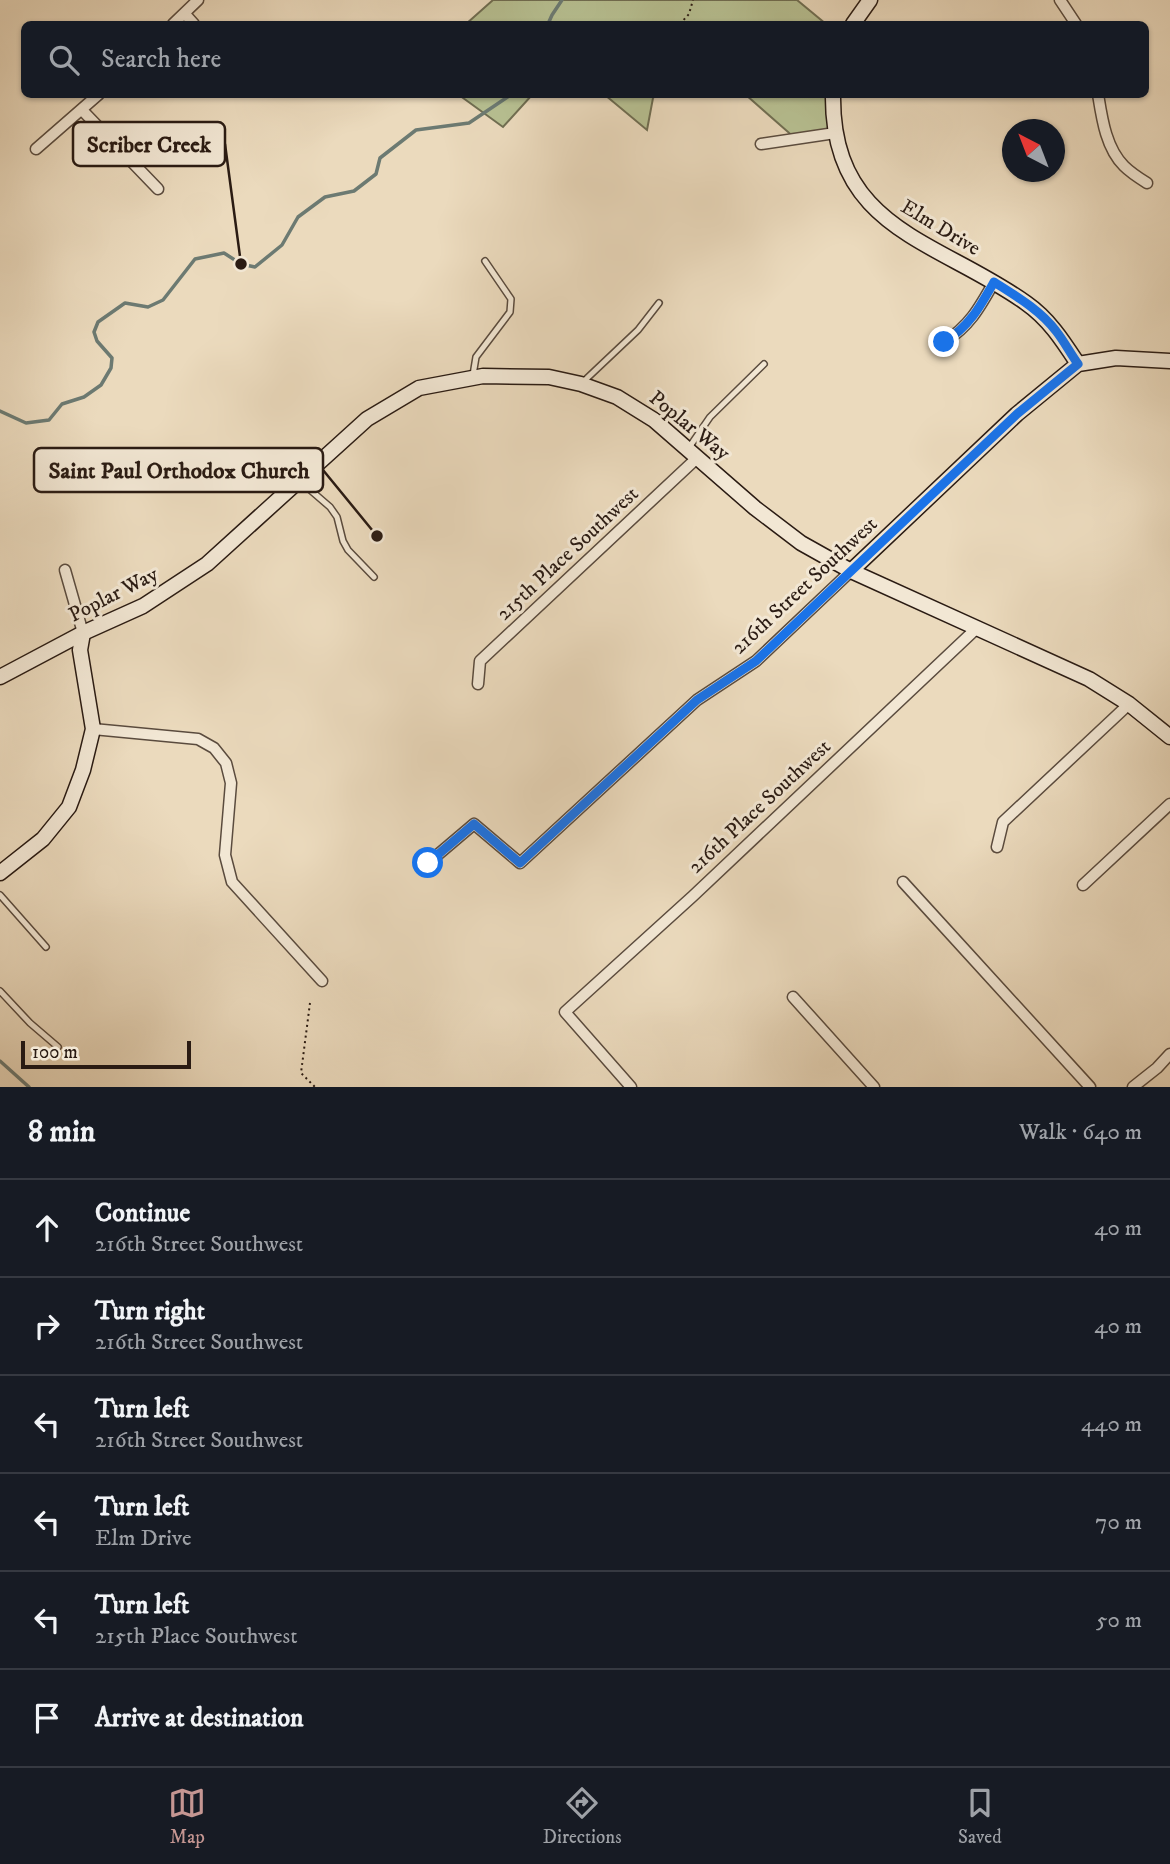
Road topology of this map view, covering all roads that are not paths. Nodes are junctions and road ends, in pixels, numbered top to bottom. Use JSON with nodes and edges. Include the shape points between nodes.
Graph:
{"nodes":[{"id":1,"x":198,"y":0,"type":"edge"},
{"id":2,"x":870,"y":0,"type":"edge"},
{"id":3,"x":1060,"y":0,"type":"edge"},
{"id":4,"x":185,"y":14,"type":"junction"},
{"id":5,"x":177,"y":21,"type":"edge"},
{"id":6,"x":191,"y":21,"type":"edge"},
{"id":7,"x":855,"y":21,"type":"edge"},
{"id":8,"x":1074,"y":21,"type":"edge"},
{"id":9,"x":95,"y":98,"type":"edge"},
{"id":10,"x":832,"y":98,"type":"edge"},
{"id":11,"x":1099,"y":98,"type":"edge"},
{"id":12,"x":82,"y":110,"type":"junction"},
{"id":13,"x":835,"y":133,"type":"junction"},
{"id":14,"x":761,"y":144,"type":"dead end"},
{"id":15,"x":36,"y":149,"type":"dead end"},
{"id":16,"x":1147,"y":183,"type":"dead end"},
{"id":17,"x":158,"y":189,"type":"dead end"},
{"id":18,"x":485,"y":261,"type":"dead end"},
{"id":19,"x":994,"y":282,"type":"junction"},
{"id":20,"x":659,"y":303,"type":"dead end"},
{"id":21,"x":944,"y":342,"type":"dead end"},
{"id":22,"x":1170,"y":361,"type":"edge"},
{"id":23,"x":764,"y":363,"type":"dead end"},
{"id":24,"x":1078,"y":364,"type":"junction"},
{"id":25,"x":472,"y":378,"type":"junction"},
{"id":26,"x":581,"y":384,"type":"junction"},
{"id":27,"x":692,"y":453,"type":"junction"},
{"id":28,"x":299,"y":481,"type":"junction"},
{"id":29,"x":65,"y":570,"type":"dead end"},
{"id":30,"x":851,"y":571,"type":"junction"},
{"id":31,"x":374,"y":577,"type":"dead end"},
{"id":32,"x":978,"y":627,"type":"junction"},
{"id":33,"x":83,"y":633,"type":"junction"},
{"id":34,"x":0,"y":677,"type":"edge"},
{"id":35,"x":478,"y":684,"type":"dead end"},
{"id":36,"x":1129,"y":705,"type":"junction"},
{"id":37,"x":93,"y":729,"type":"junction"},
{"id":38,"x":1170,"y":737,"type":"edge"},
{"id":39,"x":1170,"y":804,"type":"edge"},
{"id":40,"x":997,"y":847,"type":"dead end"},
{"id":41,"x":428,"y":863,"type":"dead end"},
{"id":42,"x":0,"y":873,"type":"edge"},
{"id":43,"x":903,"y":882,"type":"dead end"},
{"id":44,"x":1083,"y":885,"type":"dead end"},
{"id":45,"x":0,"y":895,"type":"edge"},
{"id":46,"x":46,"y":947,"type":"dead end"},
{"id":47,"x":322,"y":981,"type":"dead end"},
{"id":48,"x":0,"y":991,"type":"edge"},
{"id":49,"x":793,"y":997,"type":"dead end"},
{"id":50,"x":58,"y":1047,"type":"dead end"},
{"id":51,"x":1170,"y":1054,"type":"edge"},
{"id":52,"x":631,"y":1087,"type":"edge"},
{"id":53,"x":874,"y":1087,"type":"edge"},
{"id":54,"x":1090,"y":1087,"type":"edge"},
{"id":55,"x":1133,"y":1087,"type":"edge"}],
"edges":[{"from":1,"to":4,"type":"street"},
{"from":2,"to":7,"type":"main road"},
{"from":3,"to":8,"type":"street"},
{"from":4,"to":5,"type":"street"},
{"from":4,"to":6,"type":"street"},
{"from":9,"to":12,"type":"street"},
{"from":10,"to":13,"type":"main road","name":"Elm Drive"},
{"from":11,"to":16,"type":"street","via":[[1113,151]]},
{"from":12,"to":15,"type":"street"},
{"from":12,"to":17,"type":"street"},
{"from":13,"to":14,"type":"street"},
{"from":13,"to":19,"type":"main road","name":"Elm Drive","via":[[848,172],[891,224]]},
{"from":18,"to":25,"type":"lane","via":[[511,299],[510,312],[476,357]]},
{"from":19,"to":21,"type":"street","via":[[970,321]]},
{"from":19,"to":24,"type":"main road","name":"Elm Drive","via":[[1042,316]]},
{"from":20,"to":26,"type":"lane","via":[[638,330]]},
{"from":22,"to":24,"type":"main road","via":[[1116,358]]},
{"from":23,"to":27,"type":"lane","via":[[710,417]]},
{"from":24,"to":30,"type":"main road","name":"216th Street Southwest","via":[[1017,414]]},
{"from":25,"to":26,"type":"main road","name":"Poplar Way","via":[[549,377]]},
{"from":25,"to":28,"type":"main road","name":"Poplar Way","via":[[408,394],[367,419]]},
{"from":26,"to":27,"type":"main road","name":"Poplar Way","via":[[636,408]]},
{"from":27,"to":30,"type":"main road","name":"Poplar Way","via":[[773,523]]},
{"from":27,"to":35,"type":"street","name":"215th Place Southwest","via":[[480,660]]},
{"from":28,"to":31,"type":"lane","via":[[330,507],[348,550]]},
{"from":28,"to":33,"type":"main road","name":"Poplar Way","via":[[207,564],[143,606]]},
{"from":29,"to":33,"type":"street"},
{"from":30,"to":32,"type":"main road","name":"Poplar Way"},
{"from":30,"to":41,"type":"street","name":"216th Street Southwest","via":[[756,661],[697,700],[520,863],[474,824]]},
{"from":32,"to":36,"type":"main road","name":"Poplar Way","via":[[1089,678]]},
{"from":32,"to":52,"type":"street","name":"216th Place Southwest","via":[[565,1012]]},
{"from":33,"to":34,"type":"main road","name":"Poplar Way"},
{"from":33,"to":37,"type":"main road","via":[[80,650]]},
{"from":36,"to":38,"type":"main road","name":"Poplar Way"},
{"from":36,"to":40,"type":"street","via":[[1003,822]]},
{"from":37,"to":42,"type":"main road","via":[[69,807],[43,839]]},
{"from":37,"to":47,"type":"street","via":[[198,739],[214,748],[226,763],[231,783],[225,855],[232,882]]},
{"from":39,"to":44,"type":"street"},
{"from":43,"to":54,"type":"street"},
{"from":45,"to":46,"type":"lane"},
{"from":48,"to":50,"type":"lane"},
{"from":49,"to":53,"type":"street"},
{"from":51,"to":55,"type":"street"}]}
